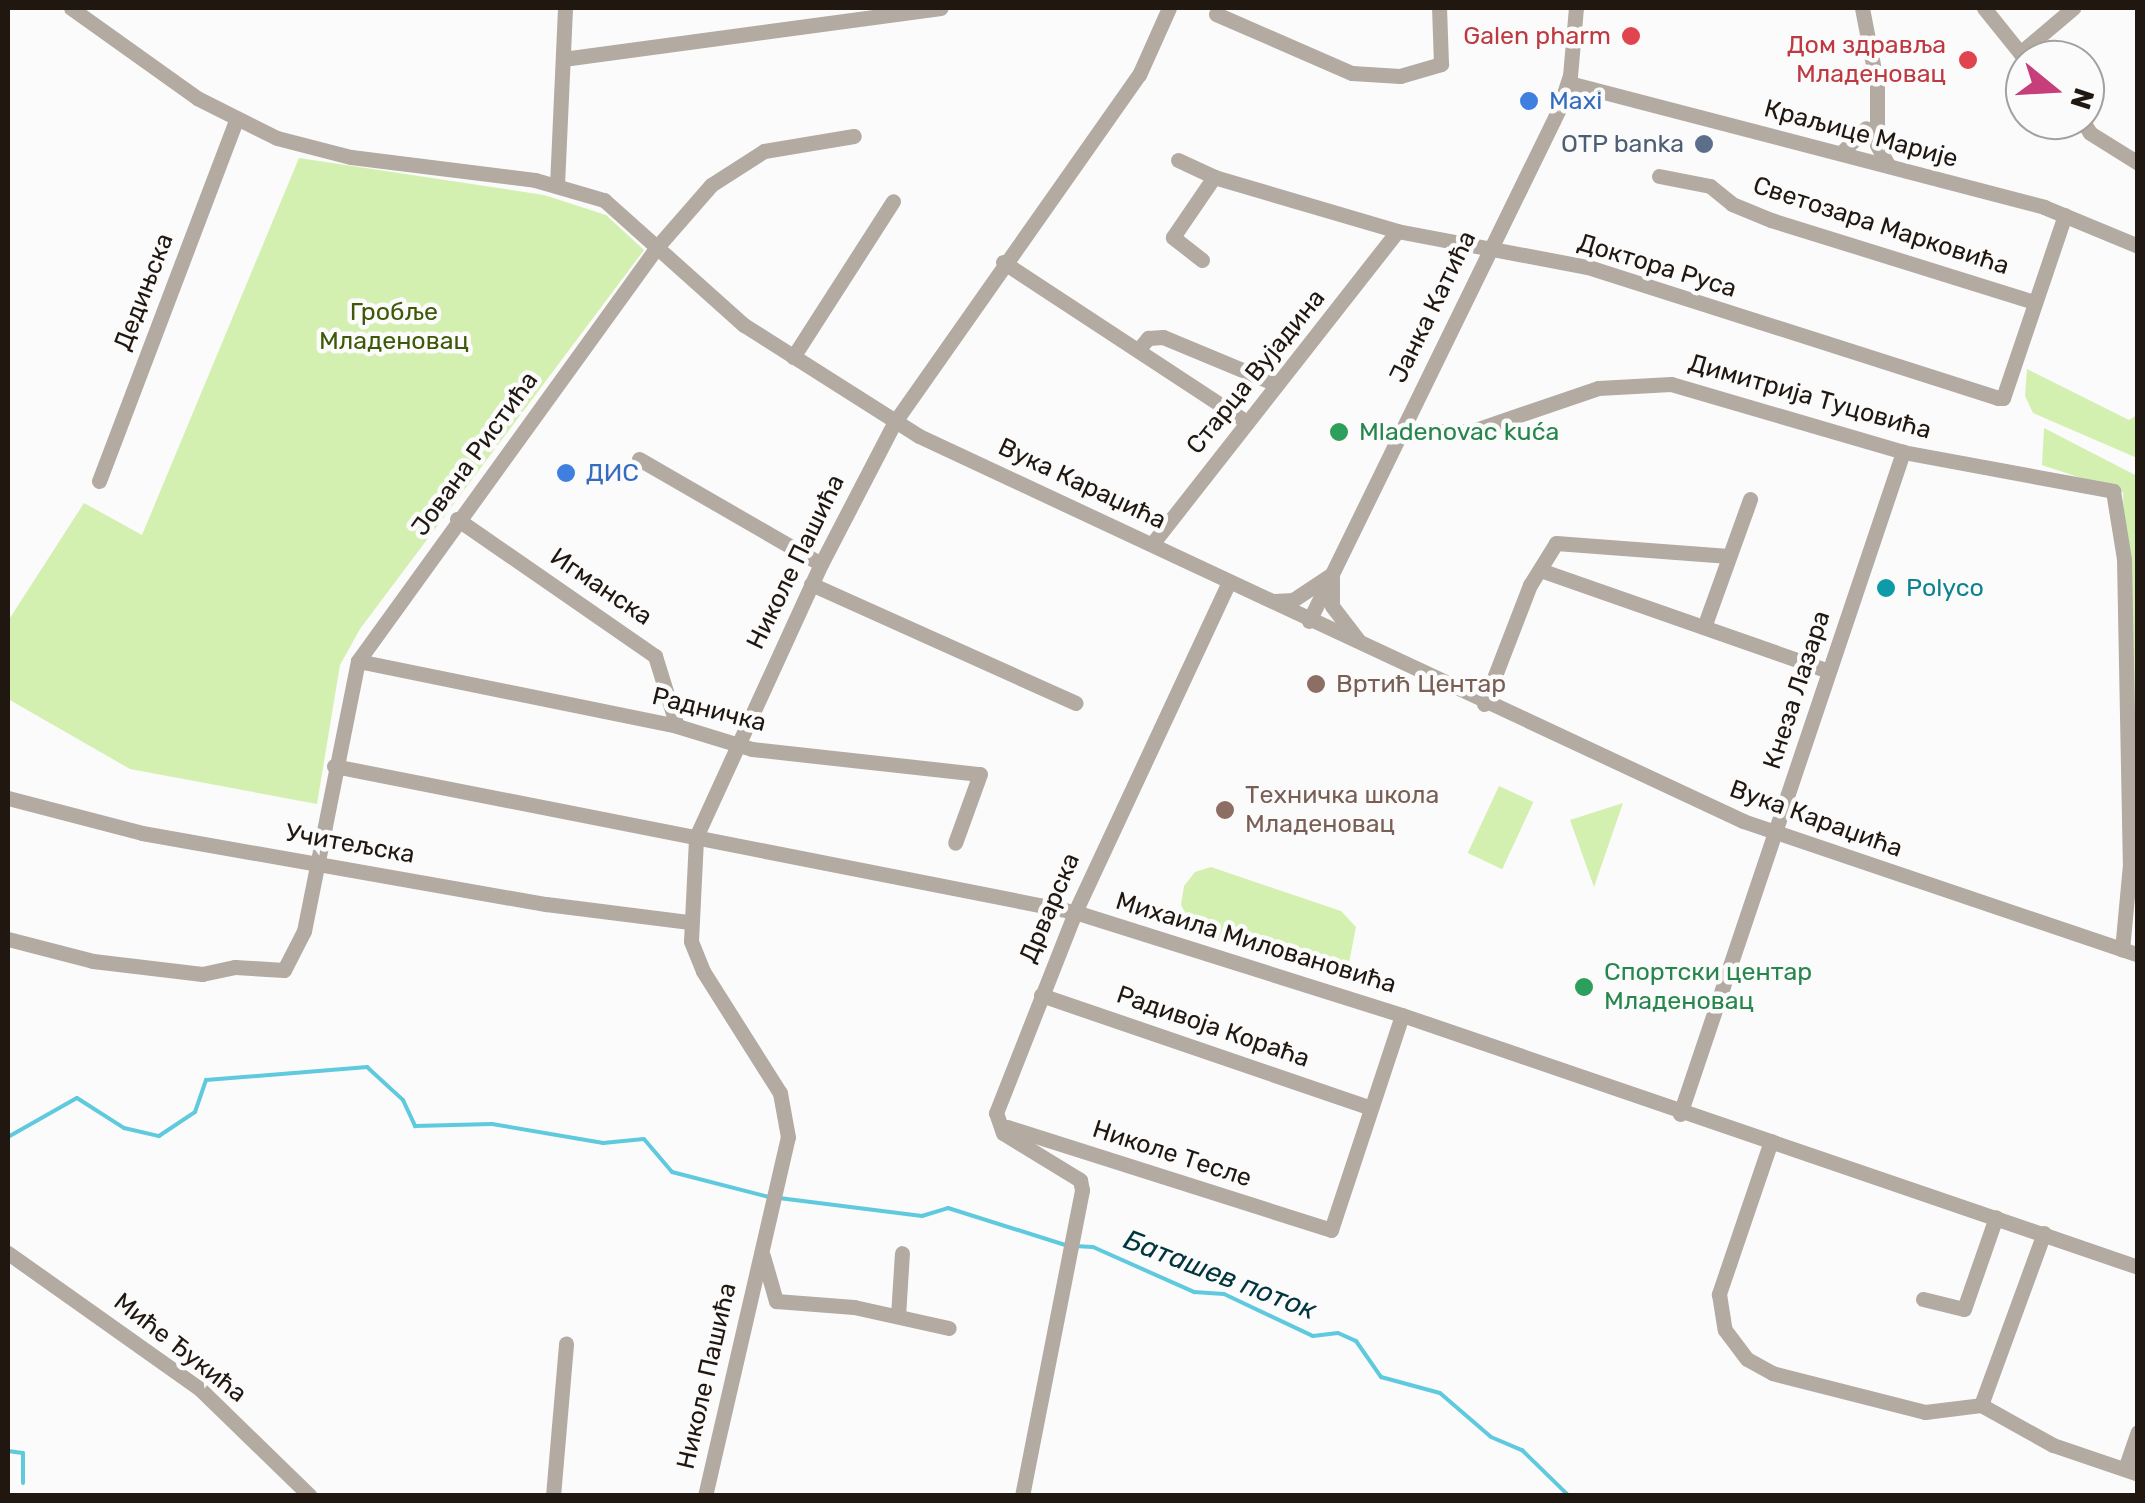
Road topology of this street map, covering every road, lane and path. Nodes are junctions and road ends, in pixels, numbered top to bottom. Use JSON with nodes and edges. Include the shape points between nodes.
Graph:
{"nodes":[{"id":1,"x":71,"y":8,"type":"edge"},
{"id":2,"x":565,"y":8,"type":"edge"},
{"id":3,"x":942,"y":8,"type":"edge"},
{"id":4,"x":1169,"y":8,"type":"edge"},
{"id":5,"x":1439,"y":8,"type":"edge"},
{"id":6,"x":1576,"y":8,"type":"edge"},
{"id":7,"x":1862,"y":8,"type":"edge"},
{"id":8,"x":1984,"y":8,"type":"edge"},
{"id":9,"x":2073,"y":8,"type":"edge"},
{"id":10,"x":1216,"y":14,"type":"dead end"},
{"id":11,"x":2009,"y":40,"type":"edge"},
{"id":12,"x":2040,"y":40,"type":"edge"},
{"id":13,"x":1867,"y":44,"type":"junction"},
{"id":14,"x":562,"y":59,"type":"junction"},
{"id":15,"x":1568,"y":83,"type":"junction"},
{"id":16,"x":236,"y":121,"type":"junction"},
{"id":17,"x":1866,"y":128,"type":"junction"},
{"id":18,"x":854,"y":136,"type":"dead end"},
{"id":19,"x":2101,"y":140,"type":"edge"},
{"id":20,"x":1842,"y":154,"type":"junction"},
{"id":21,"x":1178,"y":160,"type":"dead end"},
{"id":22,"x":1883,"y":163,"type":"junction"},
{"id":23,"x":2138,"y":163,"type":"edge"},
{"id":24,"x":1659,"y":176,"type":"dead end"},
{"id":25,"x":1214,"y":177,"type":"junction"},
{"id":26,"x":557,"y":185,"type":"junction"},
{"id":27,"x":893,"y":201,"type":"dead end"},
{"id":28,"x":2064,"y":214,"type":"junction"},
{"id":29,"x":1397,"y":231,"type":"junction"},
{"id":30,"x":2138,"y":246,"type":"edge"},
{"id":31,"x":658,"y":248,"type":"junction"},
{"id":32,"x":1488,"y":251,"type":"junction"},
{"id":33,"x":1202,"y":260,"type":"dead end"},
{"id":34,"x":1003,"y":262,"type":"junction"},
{"id":35,"x":2034,"y":302,"type":"junction"},
{"id":36,"x":1138,"y":350,"type":"junction"},
{"id":37,"x":793,"y":357,"type":"junction"},
{"id":38,"x":1276,"y":384,"type":"junction"},
{"id":39,"x":1247,"y":422,"type":"junction"},
{"id":40,"x":894,"y":424,"type":"junction"},
{"id":41,"x":1400,"y":432,"type":"junction"},
{"id":42,"x":1903,"y":452,"type":"junction"},
{"id":43,"x":638,"y":459,"type":"dead end"},
{"id":44,"x":99,"y":480,"type":"dead end"},
{"id":45,"x":1750,"y":499,"type":"dead end"},
{"id":46,"x":457,"y":519,"type":"junction"},
{"id":47,"x":1152,"y":544,"type":"junction"},
{"id":48,"x":1728,"y":556,"type":"junction"},
{"id":49,"x":821,"y":564,"type":"junction"},
{"id":50,"x":1542,"y":571,"type":"junction"},
{"id":51,"x":1332,"y":574,"type":"junction"},
{"id":52,"x":1229,"y":582,"type":"junction"},
{"id":53,"x":812,"y":584,"type":"junction"},
{"id":54,"x":1268,"y":600,"type":"junction"},
{"id":55,"x":1309,"y":621,"type":"junction"},
{"id":56,"x":1704,"y":627,"type":"junction"},
{"id":57,"x":1369,"y":650,"type":"junction"},
{"id":58,"x":358,"y":661,"type":"junction"},
{"id":59,"x":1828,"y":671,"type":"junction"},
{"id":60,"x":1076,"y":703,"type":"dead end"},
{"id":61,"x":1484,"y":704,"type":"junction"},
{"id":62,"x":677,"y":726,"type":"junction"},
{"id":63,"x":736,"y":745,"type":"junction"},
{"id":64,"x":334,"y":766,"type":"junction"},
{"id":65,"x":2124,"y":767,"type":"joint"},
{"id":66,"x":8,"y":798,"type":"edge"},
{"id":67,"x":1776,"y":835,"type":"junction"},
{"id":68,"x":696,"y":837,"type":"junction"},
{"id":69,"x":956,"y":842,"type":"dead end"},
{"id":70,"x":315,"y":863,"type":"junction"},
{"id":71,"x":1075,"y":912,"type":"junction"},
{"id":72,"x":688,"y":922,"type":"junction"},
{"id":73,"x":8,"y":939,"type":"edge"},
{"id":74,"x":2130,"y":953,"type":"edge"},
{"id":75,"x":1041,"y":995,"type":"junction"},
{"id":76,"x":1402,"y":1015,"type":"junction"},
{"id":77,"x":1369,"y":1107,"type":"junction"},
{"id":78,"x":1680,"y":1114,"type":"junction"},
{"id":79,"x":999,"y":1125,"type":"junction"},
{"id":80,"x":1771,"y":1141,"type":"junction"},
{"id":81,"x":1996,"y":1216,"type":"junction"},
{"id":82,"x":2044,"y":1233,"type":"junction"},
{"id":83,"x":8,"y":1253,"type":"edge"},
{"id":84,"x":902,"y":1253,"type":"dead end"},
{"id":85,"x":762,"y":1255,"type":"junction"},
{"id":86,"x":2138,"y":1267,"type":"edge"},
{"id":87,"x":1923,"y":1298,"type":"dead end"},
{"id":88,"x":898,"y":1316,"type":"junction"},
{"id":89,"x":950,"y":1328,"type":"dead end"},
{"id":90,"x":566,"y":1344,"type":"dead end"},
{"id":91,"x":1980,"y":1405,"type":"junction"},
{"id":92,"x":2138,"y":1432,"type":"edge"},
{"id":93,"x":2132,"y":1470,"type":"edge"},
{"id":94,"x":310,"y":1496,"type":"edge"},
{"id":95,"x":553,"y":1496,"type":"edge"},
{"id":96,"x":705,"y":1496,"type":"edge"},
{"id":97,"x":1022,"y":1496,"type":"edge"}],
"edges":[{"from":1,"to":16,"type":"street","name":"Вука Караџића"},
{"from":2,"to":14,"type":"street"},
{"from":3,"to":14,"type":"street"},
{"from":4,"to":34,"type":"street","name":"Николе Пашића","via":[[1138,75]]},
{"from":5,"to":10,"type":"street","via":[[1441,64],[1400,76],[1352,73]]},
{"from":6,"to":15,"type":"street","name":"Јанка Катића"},
{"from":7,"to":13,"type":"street"},
{"from":8,"to":11,"type":"street"},
{"from":9,"to":12,"type":"street"},
{"from":13,"to":17,"type":"street"},
{"from":13,"to":22,"type":"street"},
{"from":14,"to":26,"type":"street"},
{"from":15,"to":20,"type":"street","name":"Краљице Марије"},
{"from":15,"to":32,"type":"street","name":"Јанка Катића"},
{"from":16,"to":26,"type":"street","name":"Вука Караџића","via":[[336,154]]},
{"from":16,"to":44,"type":"street","name":"Дедињска"},
{"from":17,"to":20,"type":"street"},
{"from":17,"to":22,"type":"street"},
{"from":18,"to":31,"type":"street","name":"Јована Ристића","via":[[751,157],[711,185]]},
{"from":19,"to":23,"type":"street"},
{"from":20,"to":22,"type":"street","name":"Краљице Марије"},
{"from":21,"to":25,"type":"street","name":"Доктора Руса"},
{"from":22,"to":28,"type":"street","name":"Краљице Марије"},
{"from":24,"to":35,"type":"street","name":"Светозара Марковића","via":[[1710,186],[1732,204],[1771,220]]},
{"from":25,"to":29,"type":"street","name":"Доктора Руса"},
{"from":25,"to":33,"type":"street","via":[[1173,236]]},
{"from":26,"to":31,"type":"street","name":"Вука Караџића","via":[[609,202]]},
{"from":27,"to":37,"type":"street"},
{"from":28,"to":30,"type":"street","name":"Краљице Марије"},
{"from":28,"to":35,"type":"street"},
{"from":29,"to":32,"type":"street","name":"Доктора Руса"},
{"from":29,"to":38,"type":"street","name":"Старца Вујадина"},
{"from":31,"to":37,"type":"street","name":"Вука Караџића","via":[[719,306]]},
{"from":31,"to":46,"type":"street","name":"Јована Ристића"},
{"from":32,"to":35,"type":"street","name":"Доктора Руса","via":[[1588,268],[2004,398]]},
{"from":32,"to":41,"type":"street","name":"Јанка Катића"},
{"from":34,"to":36,"type":"street"},
{"from":34,"to":40,"type":"street","name":"Николе Пашића"},
{"from":36,"to":38,"type":"street","via":[[1148,338],[1163,337]]},
{"from":36,"to":39,"type":"street"},
{"from":37,"to":40,"type":"street","name":"Вука Караџића"},
{"from":38,"to":39,"type":"street","name":"Старца Вујадина"},
{"from":39,"to":47,"type":"street","name":"Старца Вујадина"},
{"from":40,"to":47,"type":"street","name":"Вука Караџића"},
{"from":40,"to":49,"type":"street","name":"Николе Пашића"},
{"from":41,"to":42,"type":"street","name":"Димитрија Туцовића","via":[[1472,431],[1582,392],[1660,384],[1712,392]]},
{"from":41,"to":51,"type":"street","name":"Јанка Катића"},
{"from":42,"to":59,"type":"street","name":"Кнеза Лазара"},
{"from":42,"to":65,"type":"street","name":"Димитрија Туцовића","via":[[2112,492],[2124,541]]},
{"from":43,"to":49,"type":"street"},
{"from":45,"to":48,"type":"street"},
{"from":46,"to":58,"type":"street","name":"Јована Ристића"},
{"from":46,"to":62,"type":"street","name":"Игманска","via":[[655,656]]},
{"from":47,"to":52,"type":"street","name":"Вука Караџића"},
{"from":48,"to":50,"type":"street","via":[[1556,543]]},
{"from":48,"to":56,"type":"street"},
{"from":49,"to":53,"type":"street","name":"Николе Пашића"},
{"from":50,"to":56,"type":"street"},
{"from":50,"to":61,"type":"street","via":[[1530,585]]},
{"from":51,"to":54,"type":"street","via":[[1293,600]]},
{"from":51,"to":55,"type":"street","name":"Јанка Катића"},
{"from":51,"to":57,"type":"street","via":[[1340,622]]},
{"from":52,"to":54,"type":"street","name":"Вука Караџића"},
{"from":52,"to":71,"type":"street","name":"Дрварска"},
{"from":53,"to":60,"type":"street"},
{"from":53,"to":63,"type":"street","name":"Николе Пашића"},
{"from":54,"to":55,"type":"street","name":"Вука Караџића"},
{"from":55,"to":57,"type":"street","name":"Вука Караџића"},
{"from":56,"to":59,"type":"street"},
{"from":57,"to":61,"type":"street","name":"Вука Караџића"},
{"from":58,"to":62,"type":"street","name":"Радничка"},
{"from":58,"to":64,"type":"street","name":"Јована Ристића"},
{"from":59,"to":67,"type":"street","name":"Кнеза Лазара"},
{"from":61,"to":67,"type":"street","name":"Вука Караџића"},
{"from":62,"to":63,"type":"street","name":"Радничка"},
{"from":63,"to":68,"type":"street","name":"Николе Пашића"},
{"from":63,"to":69,"type":"street","name":"Радничка","via":[[980,774]]},
{"from":64,"to":68,"type":"street","name":"Михаила Миловановића"},
{"from":64,"to":70,"type":"street","name":"Јована Ристића"},
{"from":65,"to":74,"type":"street","name":"Вука Караџића"},
{"from":66,"to":70,"type":"street","name":"Учитељска","via":[[124,829]]},
{"from":67,"to":74,"type":"street","name":"Вука Караџића"},
{"from":67,"to":78,"type":"street","name":"Кнеза Лазара"},
{"from":68,"to":71,"type":"street","name":"Михаила Миловановића"},
{"from":68,"to":72,"type":"street","name":"Николе Пашића"},
{"from":70,"to":72,"type":"street","name":"Учитељска"},
{"from":70,"to":73,"type":"street","name":"Јована Ристића","via":[[304,931],[284,970],[202,974],[94,962]]},
{"from":71,"to":75,"type":"street","name":"Дрварска"},
{"from":71,"to":76,"type":"street","name":"Михаила Миловановића"},
{"from":72,"to":85,"type":"street","name":"Николе Пашића","via":[[702,971],[780,1093],[788,1137]]},
{"from":75,"to":77,"type":"street","name":"Радивоја Кораћа"},
{"from":75,"to":79,"type":"street","name":"Дрварска","via":[[1005,1082]]},
{"from":76,"to":77,"type":"street"},
{"from":76,"to":78,"type":"street","name":"Михаила Миловановића"},
{"from":77,"to":79,"type":"street","name":"Николе Тесле","via":[[1330,1230]]},
{"from":78,"to":80,"type":"street","name":"Михаила Миловановића"},
{"from":79,"to":97,"type":"street","via":[[1080,1180]]},
{"from":80,"to":81,"type":"street","name":"Михаила Миловановића"},
{"from":80,"to":91,"type":"street","via":[[1719,1294],[1735,1346],[1772,1374],[1925,1412]]},
{"from":81,"to":82,"type":"street","name":"Михаила Миловановића"},
{"from":81,"to":87,"type":"street","via":[[1964,1308]]},
{"from":82,"to":86,"type":"street","name":"Михаила Миловановића"},
{"from":82,"to":91,"type":"street"},
{"from":83,"to":94,"type":"street","name":"Миће Ђукића","via":[[200,1388]]},
{"from":84,"to":88,"type":"street"},
{"from":85,"to":88,"type":"street","via":[[776,1301]]},
{"from":85,"to":96,"type":"street","name":"Николе Пашића"},
{"from":88,"to":89,"type":"street"},
{"from":90,"to":95,"type":"street"},
{"from":91,"to":93,"type":"street","via":[[2053,1446]]},
{"from":92,"to":93,"type":"street"}]}
